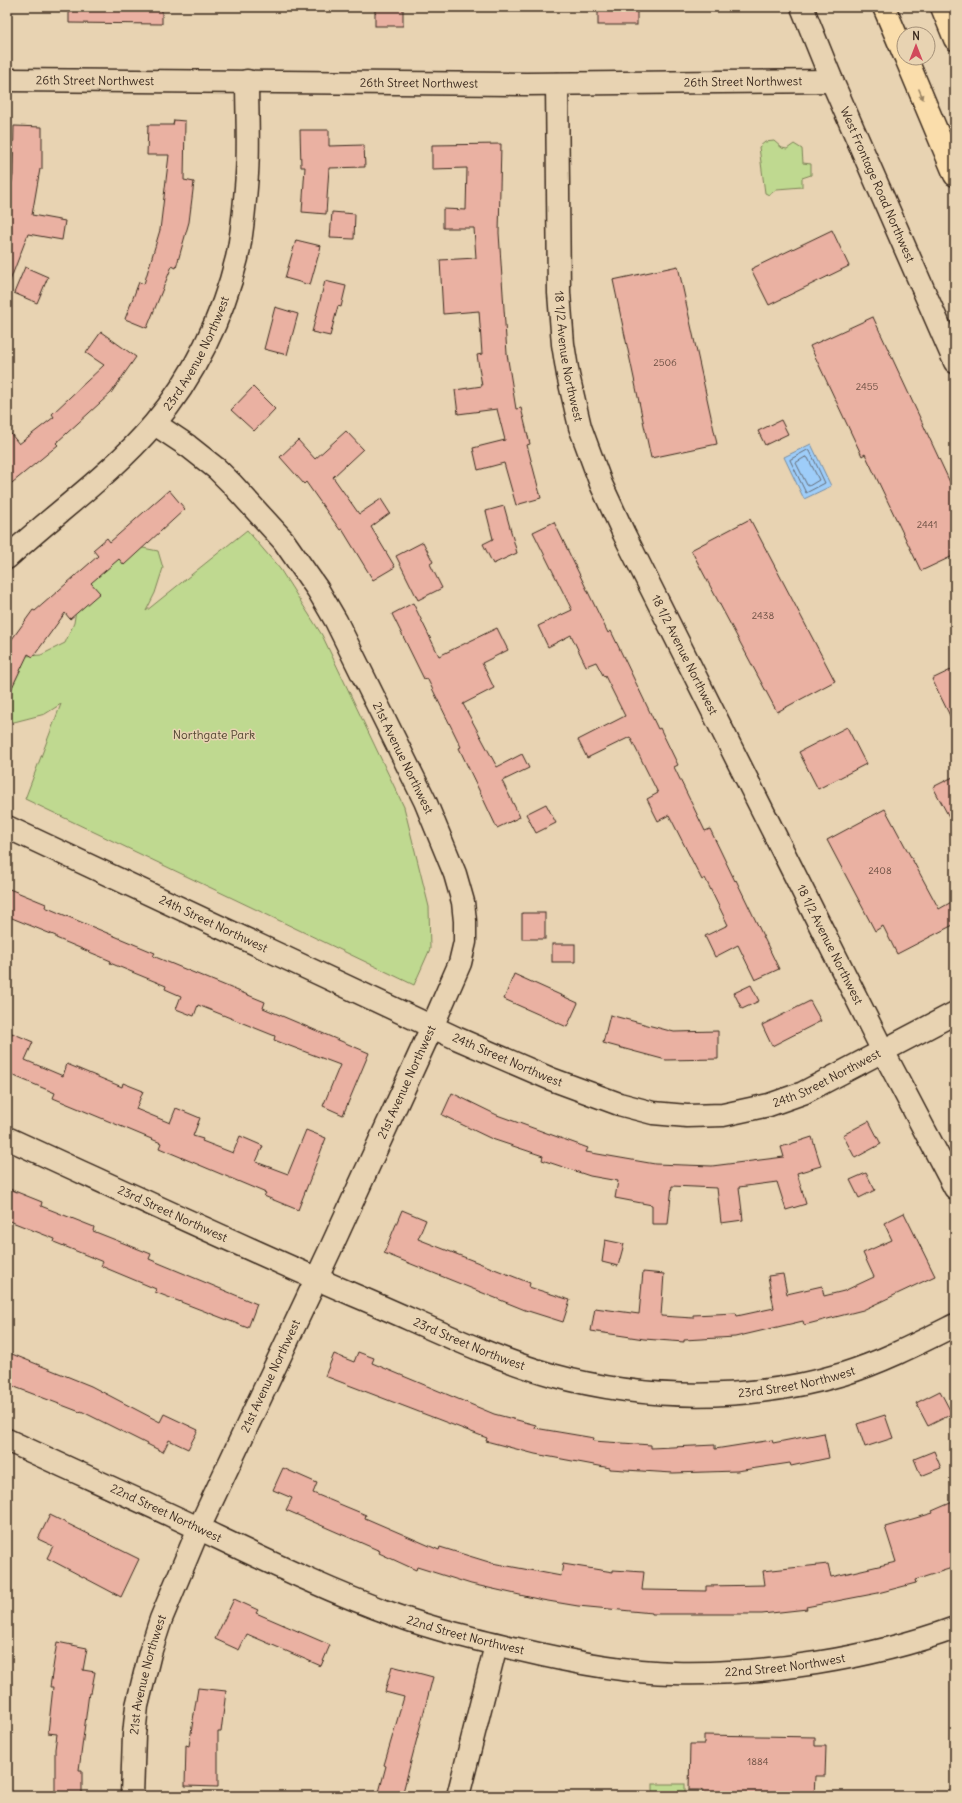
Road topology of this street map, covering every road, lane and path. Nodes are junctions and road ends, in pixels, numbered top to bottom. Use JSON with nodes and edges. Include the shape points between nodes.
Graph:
{"nodes":[{"id":1,"x":802,"y":7,"type":"edge"},
{"id":2,"x":884,"y":7,"type":"edge"},
{"id":3,"x":942,"y":7,"type":"edge"},
{"id":4,"x":896,"y":35,"type":"edge"},
{"id":5,"x":955,"y":39,"type":"edge"},
{"id":6,"x":909,"y":66,"type":"edge"},
{"id":7,"x":7,"y":80,"type":"edge"},
{"id":8,"x":247,"y":81,"type":"junction"},
{"id":9,"x":832,"y":82,"type":"junction"},
{"id":10,"x":557,"y":84,"type":"junction"},
{"id":11,"x":955,"y":175,"type":"edge"},
{"id":12,"x":955,"y":362,"type":"edge"},
{"id":13,"x":154,"y":424,"type":"junction"},
{"id":14,"x":7,"y":558,"type":"edge"},
{"id":15,"x":7,"y":827,"type":"edge"},
{"id":16,"x":955,"y":1014,"type":"edge"},
{"id":17,"x":432,"y":1027,"type":"junction"},
{"id":18,"x":883,"y":1051,"type":"junction"},
{"id":19,"x":7,"y":1138,"type":"edge"},
{"id":20,"x":955,"y":1188,"type":"edge"},
{"id":21,"x":317,"y":1278,"type":"junction"},
{"id":22,"x":955,"y":1326,"type":"edge"},
{"id":23,"x":7,"y":1440,"type":"edge"},
{"id":24,"x":199,"y":1528,"type":"junction"},
{"id":25,"x":955,"y":1628,"type":"edge"},
{"id":26,"x":496,"y":1644,"type":"junction"},
{"id":27,"x":132,"y":1796,"type":"edge"},
{"id":28,"x":458,"y":1796,"type":"edge"}],
"edges":[{"from":1,"to":9,"type":"street","name":"West Frontage Road Northwest"},
{"from":2,"to":4,"type":"highway"},
{"from":3,"to":5,"type":"highway"},
{"from":6,"to":11,"type":"highway","one_way":true},
{"from":7,"to":8,"type":"street","name":"26th Street Northwest"},
{"from":8,"to":10,"type":"street","name":"26th Street Northwest"},
{"from":8,"to":13,"type":"street","name":"23rd Avenue Northwest","via":[[246,180],[237,257],[206,344],[186,380]]},
{"from":9,"to":10,"type":"street","name":"26th Street Northwest"},
{"from":9,"to":12,"type":"street","name":"West Frontage Road Northwest"},
{"from":10,"to":18,"type":"street","name":"18 1/2 Avenue Northwest","via":[[560,319],[568,375],[580,428],[601,484],[624,534]]},
{"from":13,"to":14,"type":"street","name":"23rd Avenue Northwest","via":[[122,458]]},
{"from":13,"to":17,"type":"street","name":"21st Avenue Northwest","via":[[217,469],[259,511],[297,558],[336,620],[425,800],[455,874],[465,921],[465,942],[460,963]]},
{"from":15,"to":17,"type":"street","name":"24th Street Northwest"},
{"from":16,"to":18,"type":"street","name":"24th Street Northwest"},
{"from":17,"to":18,"type":"street","name":"24th Street Northwest","via":[[552,1079],[619,1104],[653,1113],[688,1116],[723,1115],[769,1106],[803,1093]]},
{"from":17,"to":21,"type":"street","name":"21st Avenue Northwest"},
{"from":18,"to":20,"type":"street","name":"18 1/2 Avenue Northwest"},
{"from":19,"to":21,"type":"street","name":"23rd Street Northwest"},
{"from":21,"to":22,"type":"street","name":"23rd Street Northwest","via":[[490,1353],[550,1374],[628,1391],[680,1395],[729,1393],[807,1383],[867,1366]]},
{"from":21,"to":24,"type":"street","name":"21st Avenue Northwest"},
{"from":23,"to":24,"type":"street","name":"22nd Street Northwest"},
{"from":24,"to":26,"type":"street","name":"22nd Street Northwest","via":[[296,1575],[357,1600],[438,1629]]},
{"from":24,"to":27,"type":"street","name":"21st Avenue Northwest","via":[[162,1619],[141,1683],[134,1735]]},
{"from":25,"to":26,"type":"street","name":"22nd Street Northwest","via":[[878,1651],[816,1663],[720,1672],[675,1673],[624,1669],[573,1662]]},
{"from":26,"to":28,"type":"street"}]}
